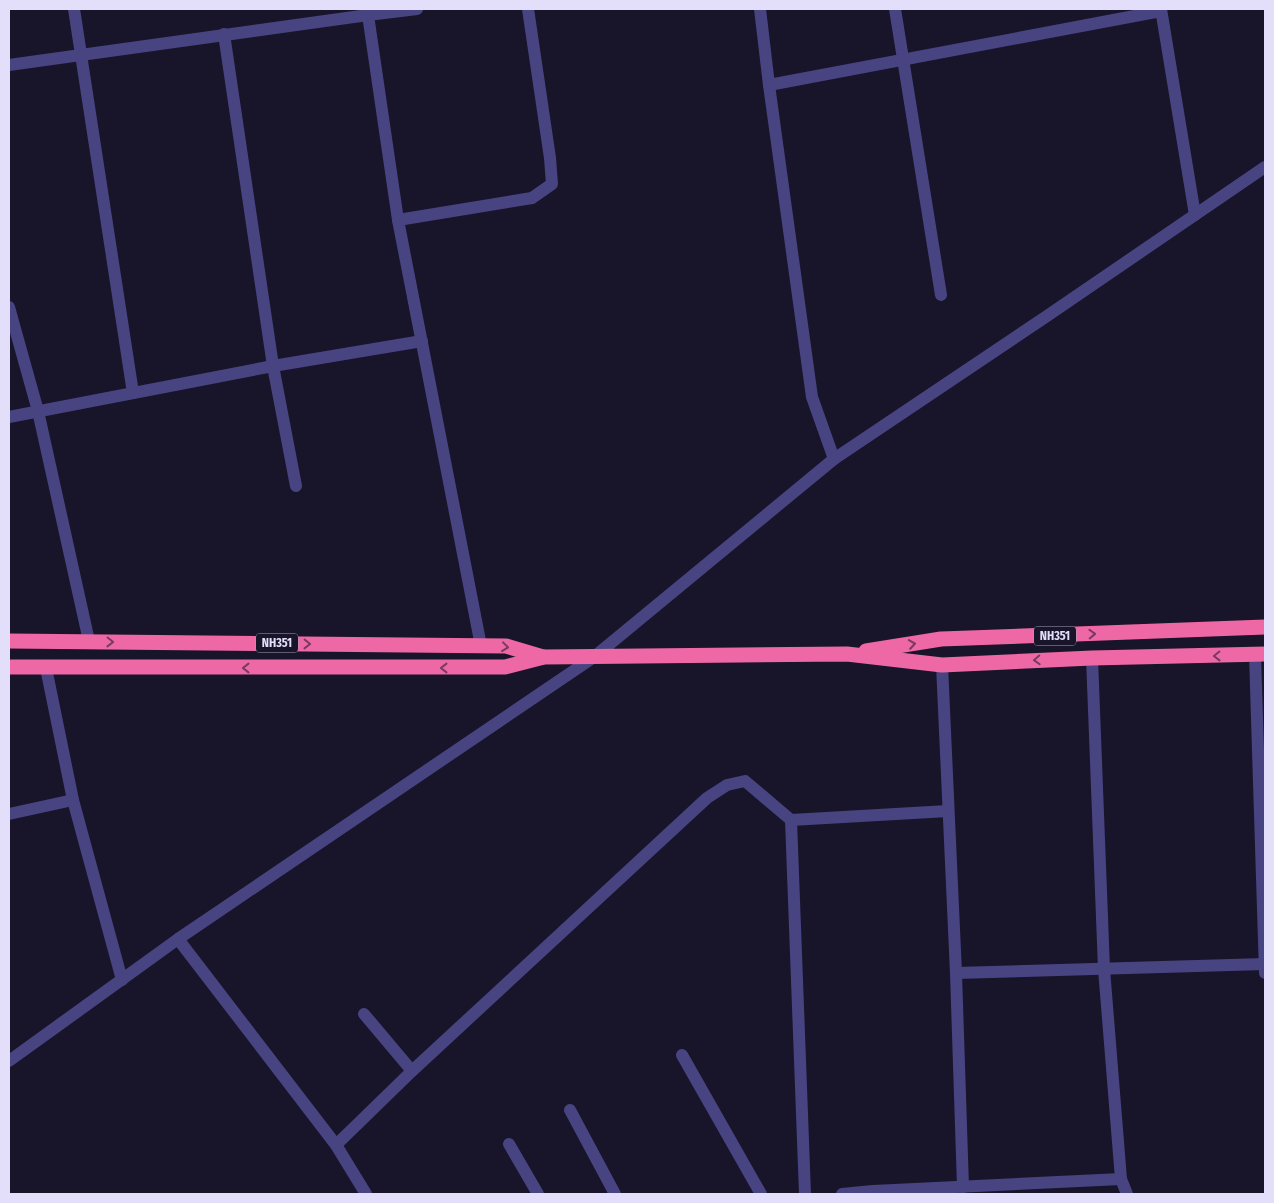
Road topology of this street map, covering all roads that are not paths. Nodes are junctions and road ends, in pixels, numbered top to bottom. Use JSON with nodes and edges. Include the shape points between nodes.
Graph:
{"nodes":[{"id":1,"x":74,"y":9,"type":"edge"},
{"id":2,"x":417,"y":9,"type":"edge"},
{"id":3,"x":528,"y":9,"type":"edge"},
{"id":4,"x":760,"y":9,"type":"edge"},
{"id":5,"x":896,"y":9,"type":"edge"},
{"id":6,"x":1161,"y":10,"type":"edge"},
{"id":7,"x":367,"y":12,"type":"edge"},
{"id":8,"x":224,"y":34,"type":"junction"},
{"id":9,"x":81,"y":54,"type":"junction"},
{"id":10,"x":903,"y":59,"type":"junction"},
{"id":11,"x":9,"y":66,"type":"edge"},
{"id":12,"x":769,"y":85,"type":"junction"},
{"id":13,"x":1265,"y":167,"type":"edge"},
{"id":14,"x":1195,"y":215,"type":"junction"},
{"id":15,"x":398,"y":220,"type":"junction"},
{"id":16,"x":941,"y":295,"type":"dead end"},
{"id":17,"x":9,"y":307,"type":"edge"},
{"id":18,"x":422,"y":340,"type":"junction"},
{"id":19,"x":273,"y":366,"type":"junction"},
{"id":20,"x":133,"y":393,"type":"junction"},
{"id":21,"x":38,"y":411,"type":"junction"},
{"id":22,"x":9,"y":417,"type":"edge"},
{"id":23,"x":834,"y":458,"type":"junction"},
{"id":24,"x":296,"y":486,"type":"dead end"},
{"id":25,"x":1265,"y":627,"type":"edge"},
{"id":26,"x":9,"y":640,"type":"edge"},
{"id":27,"x":65,"y":641,"type":"junction"},
{"id":28,"x":89,"y":641,"type":"junction"},
{"id":29,"x":481,"y":646,"type":"junction"},
{"id":30,"x":847,"y":654,"type":"junction"},
{"id":31,"x":1260,"y":655,"type":"edge"},
{"id":32,"x":544,"y":657,"type":"junction"},
{"id":33,"x":594,"y":657,"type":"junction"},
{"id":34,"x":1092,"y":658,"type":"junction"},
{"id":35,"x":942,"y":665,"type":"junction"},
{"id":36,"x":9,"y":667,"type":"edge"},
{"id":37,"x":46,"y":668,"type":"junction"},
{"id":38,"x":69,"y":668,"type":"junction"},
{"id":39,"x":73,"y":800,"type":"junction"},
{"id":40,"x":948,"y":810,"type":"junction"},
{"id":41,"x":9,"y":814,"type":"edge"},
{"id":42,"x":792,"y":820,"type":"junction"},
{"id":43,"x":178,"y":939,"type":"junction"},
{"id":44,"x":1265,"y":964,"type":"edge"},
{"id":45,"x":1104,"y":969,"type":"junction"},
{"id":46,"x":956,"y":973,"type":"junction"},
{"id":47,"x":1265,"y":973,"type":"edge"},
{"id":48,"x":122,"y":980,"type":"junction"},
{"id":49,"x":364,"y":1014,"type":"dead end"},
{"id":50,"x":682,"y":1055,"type":"dead end"},
{"id":51,"x":9,"y":1061,"type":"edge"},
{"id":52,"x":412,"y":1071,"type":"junction"},
{"id":53,"x":570,"y":1110,"type":"dead end"},
{"id":54,"x":509,"y":1144,"type":"dead end"},
{"id":55,"x":336,"y":1145,"type":"junction"},
{"id":56,"x":1121,"y":1179,"type":"junction"},
{"id":57,"x":963,"y":1188,"type":"junction"},
{"id":58,"x":366,"y":1194,"type":"edge"},
{"id":59,"x":538,"y":1194,"type":"edge"},
{"id":60,"x":615,"y":1194,"type":"edge"},
{"id":61,"x":761,"y":1194,"type":"edge"},
{"id":62,"x":805,"y":1194,"type":"edge"},
{"id":63,"x":842,"y":1194,"type":"edge"},
{"id":64,"x":1127,"y":1194,"type":"edge"}],
"edges":[{"from":1,"to":9,"type":"street"},
{"from":2,"to":7,"type":"street"},
{"from":3,"to":15,"type":"street","via":[[552,184],[532,198]]},
{"from":4,"to":12,"type":"street"},
{"from":5,"to":10,"type":"street"},
{"from":6,"to":10,"type":"street"},
{"from":6,"to":14,"type":"street"},
{"from":7,"to":8,"type":"street"},
{"from":7,"to":15,"type":"street"},
{"from":8,"to":9,"type":"street"},
{"from":8,"to":19,"type":"street"},
{"from":9,"to":11,"type":"street"},
{"from":9,"to":20,"type":"street"},
{"from":10,"to":12,"type":"street"},
{"from":10,"to":16,"type":"street"},
{"from":12,"to":23,"type":"street","via":[[812,397]]},
{"from":13,"to":14,"type":"street"},
{"from":14,"to":23,"type":"street"},
{"from":15,"to":18,"type":"street"},
{"from":17,"to":21,"type":"street"},
{"from":18,"to":19,"type":"street"},
{"from":18,"to":29,"type":"street"},
{"from":19,"to":20,"type":"street"},
{"from":19,"to":24,"type":"street"},
{"from":20,"to":21,"type":"street"},
{"from":21,"to":22,"type":"street"},
{"from":21,"to":28,"type":"street"},
{"from":23,"to":33,"type":"street"},
{"from":30,"to":25,"type":"highway","number":"NH351","one_way":true,"via":[[941,639]]},
{"from":26,"to":27,"type":"highway","number":"NH351"},
{"from":27,"to":28,"type":"highway","number":"NH351"},
{"from":27,"to":38,"type":"highway"},
{"from":28,"to":29,"type":"highway","number":"NH351","one_way":true},
{"from":29,"to":32,"type":"highway","number":"NH351","one_way":true,"via":[[506,646]]},
{"from":30,"to":33,"type":"highway","number":"NH351"},
{"from":30,"to":35,"type":"highway","number":"NH351"},
{"from":31,"to":34,"type":"highway","number":"NH351","one_way":true},
{"from":31,"to":44,"type":"street"},
{"from":32,"to":33,"type":"highway","number":"NH351"},
{"from":32,"to":38,"type":"highway","number":"NH351","one_way":true,"via":[[505,668]]},
{"from":33,"to":43,"type":"street"},
{"from":34,"to":35,"type":"highway","number":"NH351","one_way":true},
{"from":34,"to":45,"type":"street"},
{"from":35,"to":40,"type":"street"},
{"from":36,"to":37,"type":"highway","number":"NH351"},
{"from":37,"to":38,"type":"highway","number":"NH351"},
{"from":37,"to":39,"type":"street"},
{"from":39,"to":41,"type":"street"},
{"from":39,"to":48,"type":"street"},
{"from":40,"to":42,"type":"street"},
{"from":40,"to":46,"type":"street"},
{"from":42,"to":52,"type":"street","via":[[745,782],[727,785],[707,798]]},
{"from":42,"to":62,"type":"street"},
{"from":43,"to":48,"type":"street"},
{"from":43,"to":55,"type":"street"},
{"from":44,"to":45,"type":"street"},
{"from":44,"to":47,"type":"street"},
{"from":45,"to":46,"type":"street"},
{"from":45,"to":56,"type":"street"},
{"from":46,"to":57,"type":"street"},
{"from":48,"to":51,"type":"street"},
{"from":49,"to":52,"type":"street"},
{"from":50,"to":61,"type":"street"},
{"from":52,"to":55,"type":"street"},
{"from":53,"to":60,"type":"street"},
{"from":54,"to":59,"type":"street"},
{"from":55,"to":58,"type":"street"},
{"from":56,"to":57,"type":"street"},
{"from":56,"to":64,"type":"street"},
{"from":57,"to":63,"type":"street"}]}
